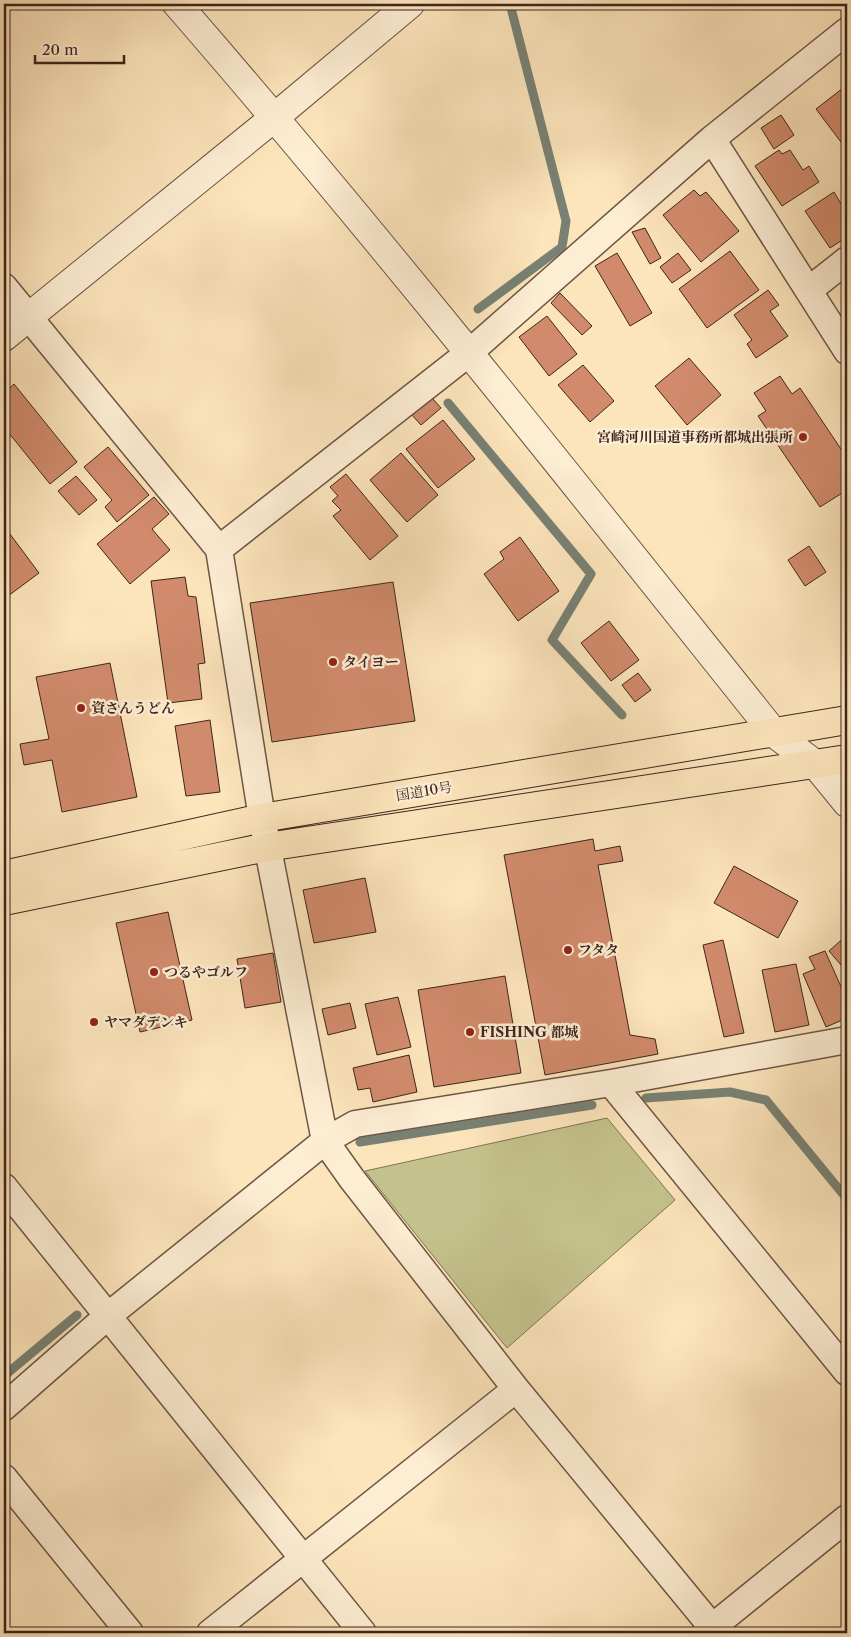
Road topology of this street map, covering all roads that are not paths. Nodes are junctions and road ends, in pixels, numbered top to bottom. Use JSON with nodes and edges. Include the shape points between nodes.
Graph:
{"nodes":[{"id":1,"x":177,"y":4,"type":"edge"},
{"id":2,"x":410,"y":4,"type":"edge"},
{"id":3,"x":847,"y":31,"type":"edge"},
{"id":4,"x":275,"y":117,"type":"junction"},
{"id":5,"x":712,"y":139,"type":"junction"},
{"id":6,"x":847,"y":260,"type":"edge"},
{"id":7,"x":4,"y":286,"type":"edge"},
{"id":8,"x":809,"y":290,"type":"junction"},
{"id":9,"x":28,"y":316,"type":"junction"},
{"id":10,"x":4,"y":337,"type":"edge"},
{"id":11,"x":847,"y":351,"type":"edge"},
{"id":12,"x":470,"y":352,"type":"junction"},
{"id":13,"x":219,"y":549,"type":"junction"},
{"id":14,"x":847,"y":720,"type":"edge"},
{"id":15,"x":774,"y":733,"type":"junction"},
{"id":16,"x":847,"y":759,"type":"edge"},
{"id":17,"x":816,"y":765,"type":"junction"},
{"id":18,"x":847,"y":803,"type":"edge"},
{"id":19,"x":262,"y":818,"type":"junction"},
{"id":20,"x":267,"y":847,"type":"junction"},
{"id":21,"x":4,"y":875,"type":"edge"},
{"id":22,"x":4,"y":901,"type":"edge"},
{"id":23,"x":847,"y":1040,"type":"edge"},
{"id":24,"x":611,"y":1083,"type":"junction"},
{"id":25,"x":325,"y":1140,"type":"junction"},
{"id":26,"x":4,"y":1187,"type":"edge"},
{"id":27,"x":109,"y":1315,"type":"junction"},
{"id":28,"x":847,"y":1372,"type":"edge"},
{"id":29,"x":516,"y":1389,"type":"junction"},
{"id":30,"x":4,"y":1407,"type":"edge"},
{"id":31,"x":4,"y":1478,"type":"edge"},
{"id":32,"x":847,"y":1518,"type":"edge"},
{"id":33,"x":302,"y":1560,"type":"junction"},
{"id":34,"x":711,"y":1631,"type":"edge"},
{"id":35,"x":130,"y":1633,"type":"edge"},
{"id":36,"x":210,"y":1633,"type":"edge"},
{"id":37,"x":363,"y":1633,"type":"edge"}],
"edges":[{"from":1,"to":4,"type":"street"},
{"from":2,"to":4,"type":"street"},
{"from":3,"to":5,"type":"street"},
{"from":4,"to":9,"type":"street"},
{"from":4,"to":12,"type":"street"},
{"from":5,"to":8,"type":"street"},
{"from":5,"to":12,"type":"street"},
{"from":6,"to":8,"type":"street"},
{"from":7,"to":9,"type":"street"},
{"from":8,"to":11,"type":"street"},
{"from":9,"to":10,"type":"street"},
{"from":9,"to":13,"type":"street"},
{"from":12,"to":13,"type":"street"},
{"from":12,"to":15,"type":"street"},
{"from":13,"to":19,"type":"street"},
{"from":14,"to":15,"type":"highway","name":"国道10号"},
{"from":15,"to":17,"type":"street"},
{"from":15,"to":19,"type":"highway","name":"国道10号"},
{"from":16,"to":17,"type":"highway"},
{"from":17,"to":18,"type":"street"},
{"from":17,"to":20,"type":"highway"},
{"from":19,"to":20,"type":"street"},
{"from":19,"to":21,"type":"highway","name":"国道10号"},
{"from":20,"to":22,"type":"highway"},
{"from":20,"to":25,"type":"street"},
{"from":23,"to":24,"type":"street"},
{"from":24,"to":25,"type":"street","via":[[355,1124]]},
{"from":24,"to":28,"type":"street"},
{"from":25,"to":27,"type":"street"},
{"from":25,"to":29,"type":"street"},
{"from":26,"to":27,"type":"street"},
{"from":27,"to":30,"type":"street"},
{"from":27,"to":33,"type":"street"},
{"from":29,"to":33,"type":"street"},
{"from":29,"to":34,"type":"street"},
{"from":31,"to":35,"type":"street"},
{"from":32,"to":34,"type":"street"},
{"from":33,"to":36,"type":"street"},
{"from":33,"to":37,"type":"street"}]}
